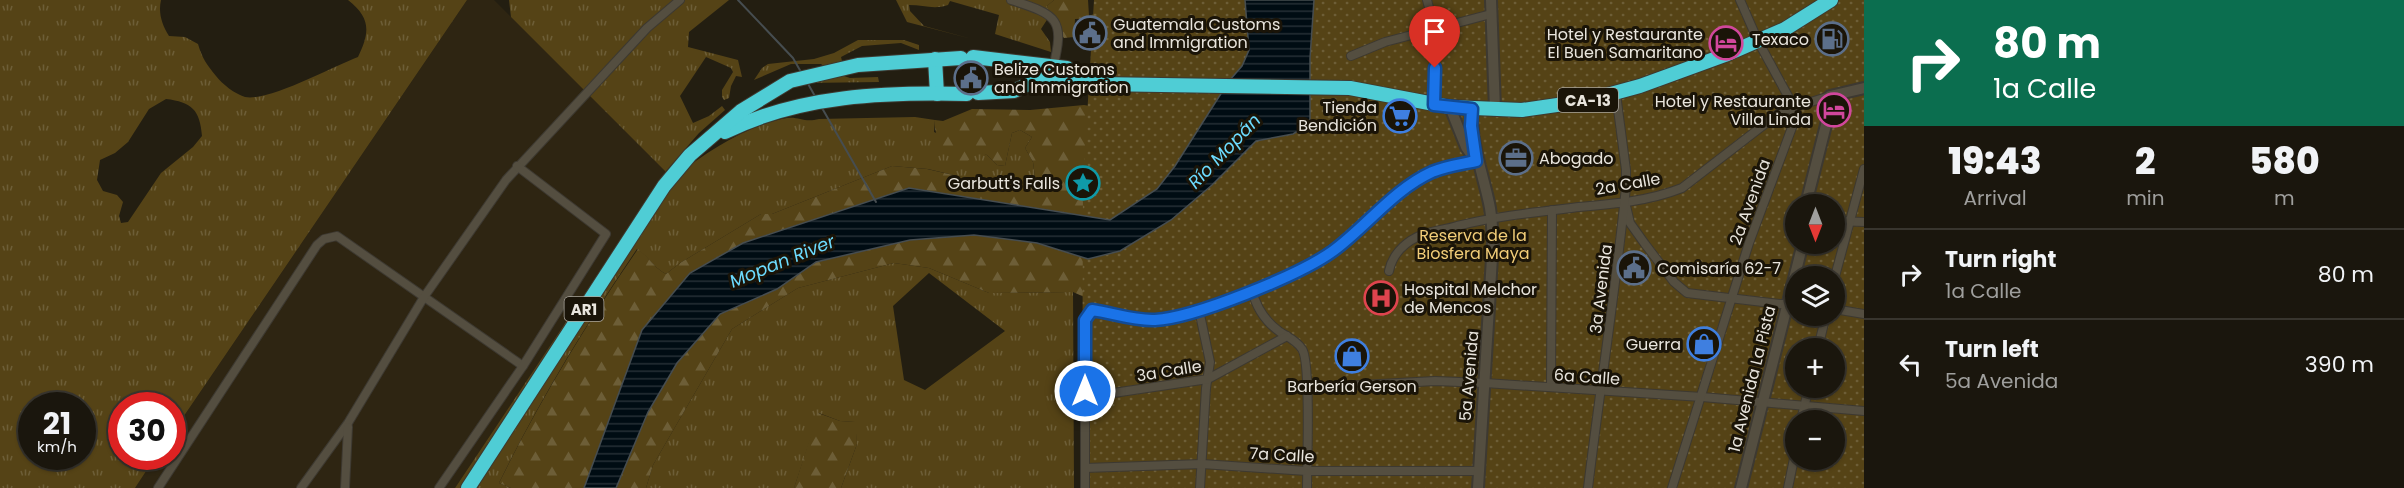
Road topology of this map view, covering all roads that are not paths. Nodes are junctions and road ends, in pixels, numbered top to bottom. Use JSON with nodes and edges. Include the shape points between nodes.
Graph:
{"nodes":[{"id":1,"x":680,"y":0,"type":"edge"},
{"id":2,"x":1011,"y":0,"type":"edge"},
{"id":3,"x":1426,"y":0,"type":"edge"},
{"id":4,"x":1491,"y":0,"type":"edge"},
{"id":5,"x":1740,"y":0,"type":"edge"},
{"id":6,"x":1831,"y":0,"type":"edge"},
{"id":7,"x":1491,"y":14,"type":"junction"},
{"id":8,"x":1435,"y":30,"type":"junction"},
{"id":9,"x":1758,"y":40,"type":"junction"},
{"id":10,"x":1351,"y":56,"type":"dead end"},
{"id":11,"x":935,"y":59,"type":"junction"},
{"id":12,"x":1053,"y":71,"type":"junction"},
{"id":13,"x":1089,"y":79,"type":"joint"},
{"id":14,"x":1864,"y":88,"type":"edge"},
{"id":15,"x":937,"y":94,"type":"junction"},
{"id":16,"x":1616,"y":94,"type":"junction"},
{"id":17,"x":1833,"y":95,"type":"junction"},
{"id":18,"x":1434,"y":105,"type":"junction"},
{"id":19,"x":1450,"y":107,"type":"junction"},
{"id":20,"x":1793,"y":107,"type":"junction"},
{"id":21,"x":1472,"y":109,"type":"junction"},
{"id":22,"x":1495,"y":110,"type":"junction"},
{"id":23,"x":710,"y":139,"type":"junction"},
{"id":24,"x":1476,"y":161,"type":"junction"},
{"id":25,"x":517,"y":166,"type":"junction"},
{"id":26,"x":1864,"y":169,"type":"edge"},
{"id":27,"x":1816,"y":178,"type":"junction"},
{"id":28,"x":1810,"y":194,"type":"edge"},
{"id":29,"x":1814,"y":194,"type":"edge"},
{"id":30,"x":1625,"y":202,"type":"junction"},
{"id":31,"x":1552,"y":210,"type":"junction"},
{"id":32,"x":1491,"y":218,"type":"junction"},
{"id":33,"x":1845,"y":221,"type":"edge"},
{"id":34,"x":1849,"y":221,"type":"junction"},
{"id":35,"x":1864,"y":222,"type":"edge"},
{"id":36,"x":1838,"y":266,"type":"edge"},
{"id":37,"x":1389,"y":271,"type":"dead end"},
{"id":38,"x":1252,"y":290,"type":"junction"},
{"id":39,"x":424,"y":297,"type":"junction"},
{"id":40,"x":1733,"y":297,"type":"junction"},
{"id":41,"x":1785,"y":303,"type":"edge"},
{"id":42,"x":1199,"y":310,"type":"junction"},
{"id":43,"x":1785,"y":310,"type":"edge"},
{"id":44,"x":1845,"y":311,"type":"edge"},
{"id":45,"x":1864,"y":314,"type":"edge"},
{"id":46,"x":1287,"y":336,"type":"junction"},
{"id":47,"x":524,"y":366,"type":"junction"},
{"id":48,"x":1208,"y":379,"type":"junction"},
{"id":49,"x":1485,"y":383,"type":"junction"},
{"id":50,"x":1551,"y":387,"type":"junction"},
{"id":51,"x":1307,"y":388,"type":"junction"},
{"id":52,"x":1599,"y":392,"type":"junction"},
{"id":53,"x":1702,"y":397,"type":"junction"},
{"id":54,"x":1806,"y":398,"type":"edge"},
{"id":55,"x":1760,"y":402,"type":"junction"},
{"id":56,"x":1085,"y":404,"type":"junction"},
{"id":57,"x":1804,"y":406,"type":"junction"},
{"id":58,"x":1803,"y":410,"type":"edge"},
{"id":59,"x":1864,"y":411,"type":"edge"},
{"id":60,"x":348,"y":423,"type":"junction"},
{"id":61,"x":1202,"y":464,"type":"junction"},
{"id":62,"x":1085,"y":468,"type":"junction"},
{"id":63,"x":1792,"y":470,"type":"edge"},
{"id":64,"x":1307,"y":471,"type":"junction"},
{"id":65,"x":1477,"y":471,"type":"junction"},
{"id":66,"x":158,"y":488,"type":"edge"},
{"id":67,"x":301,"y":488,"type":"edge"},
{"id":68,"x":345,"y":488,"type":"edge"},
{"id":69,"x":440,"y":488,"type":"edge"},
{"id":70,"x":468,"y":488,"type":"edge"},
{"id":71,"x":1085,"y":488,"type":"edge"},
{"id":72,"x":1200,"y":488,"type":"edge"},
{"id":73,"x":1307,"y":488,"type":"edge"},
{"id":74,"x":1478,"y":488,"type":"edge"},
{"id":75,"x":1588,"y":488,"type":"edge"},
{"id":76,"x":1672,"y":488,"type":"edge"},
{"id":77,"x":1735,"y":488,"type":"edge"},
{"id":78,"x":1741,"y":488,"type":"edge"},
{"id":79,"x":1788,"y":488,"type":"edge"}],
"edges":[{"from":1,"to":25,"type":"street","via":[[647,28]]},
{"from":2,"to":12,"type":"street","via":[[1039,10],[1055,21],[1060,38]]},
{"from":3,"to":8,"type":"street"},
{"from":4,"to":7,"type":"street"},
{"from":5,"to":9,"type":"street"},
{"from":6,"to":9,"type":"highway","number":"CA-13"},
{"from":7,"to":8,"type":"street"},
{"from":7,"to":22,"type":"street"},
{"from":8,"to":10,"type":"street","via":[[1385,42]]},
{"from":8,"to":18,"type":"street"},
{"from":9,"to":16,"type":"highway","number":"CA-13"},
{"from":9,"to":20,"type":"street"},
{"from":11,"to":12,"type":"highway","number":"AR1","via":[[967,57]]},
{"from":11,"to":15,"type":"highway"},
{"from":11,"to":23,"type":"highway","number":"AR1","via":[[858,65],[790,81],[754,101]]},
{"from":12,"to":13,"type":"highway","number":"AR1"},
{"from":12,"to":15,"type":"highway","number":"AR1","via":[[1014,91]]},
{"from":13,"to":18,"type":"highway","number":"CA-13","via":[[1179,86],[1327,86],[1362,89]]},
{"from":14,"to":17,"type":"street","name":"2a Calle"},
{"from":15,"to":23,"type":"highway","number":"AR1","via":[[814,102],[757,118]]},
{"from":16,"to":22,"type":"highway","number":"CA-13","via":[[1522,110]]},
{"from":16,"to":30,"type":"street","name":"3a Avenida","via":[[1626,170]]},
{"from":17,"to":20,"type":"street","name":"2a Calle"},
{"from":17,"to":27,"type":"street"},
{"from":18,"to":19,"type":"highway","number":"CA-13"},
{"from":19,"to":21,"type":"highway","number":"CA-13"},
{"from":19,"to":24,"type":"street","name":"5a Avenida"},
{"from":20,"to":30,"type":"street","name":"2a Calle","via":[[1773,117],[1682,188]]},
{"from":20,"to":40,"type":"street","name":"2a Avenida","via":[[1792,128]]},
{"from":21,"to":22,"type":"highway","number":"CA-13"},
{"from":21,"to":24,"type":"street","name":"5a Avenida"},
{"from":23,"to":70,"type":"highway","number":"AR1","via":[[690,155],[664,186]]},
{"from":24,"to":32,"type":"street","name":"5a Avenida"},
{"from":24,"to":38,"type":"street","via":[[1422,178],[1389,201],[1332,252]]},
{"from":25,"to":39,"type":"street"},
{"from":25,"to":47,"type":"street","via":[[606,234]]},
{"from":26,"to":34,"type":"street"},
{"from":27,"to":28,"type":"street"},
{"from":27,"to":29,"type":"street"},
{"from":30,"to":31,"type":"street","name":"2a Calle"},
{"from":30,"to":40,"type":"street","via":[[1630,223],[1680,288],[1687,293]]},
{"from":30,"to":52,"type":"street","name":"3a Avenida"},
{"from":31,"to":32,"type":"street","name":"2a Calle"},
{"from":31,"to":50,"type":"street"},
{"from":32,"to":37,"type":"street","name":"2a Calle","via":[[1417,237],[1391,261]]},
{"from":32,"to":49,"type":"street","name":"5a Avenida","via":[[1493,264]]},
{"from":33,"to":34,"type":"street"},
{"from":34,"to":35,"type":"street"},
{"from":34,"to":36,"type":"street"},
{"from":38,"to":42,"type":"street"},
{"from":38,"to":46,"type":"street","via":[[1261,313]]},
{"from":39,"to":47,"type":"street"},
{"from":39,"to":60,"type":"street"},
{"from":39,"to":66,"type":"street","via":[[337,236],[324,239]]},
{"from":40,"to":41,"type":"street"},
{"from":40,"to":53,"type":"street","name":"2a Avenida"},
{"from":42,"to":48,"type":"street","via":[[1209,352]]},
{"from":42,"to":56,"type":"street","via":[[1153,320],[1092,310],[1085,320]]},
{"from":43,"to":55,"type":"street","name":"1a Avenida La Pista"},
{"from":44,"to":45,"type":"street"},
{"from":46,"to":48,"type":"street","name":"3a Calle"},
{"from":46,"to":51,"type":"street","via":[[1304,350]]},
{"from":47,"to":69,"type":"street"},
{"from":48,"to":56,"type":"street","name":"3a Calle","via":[[1093,396]]},
{"from":48,"to":61,"type":"street"},
{"from":49,"to":50,"type":"street","name":"6a Calle"},
{"from":49,"to":51,"type":"street","name":"6a Calle","via":[[1435,381]]},
{"from":49,"to":65,"type":"street","name":"5a Avenida"},
{"from":50,"to":52,"type":"street","name":"6a Calle"},
{"from":51,"to":64,"type":"street"},
{"from":52,"to":53,"type":"street","name":"6a Calle"},
{"from":52,"to":75,"type":"street","name":"3a Avenida"},
{"from":53,"to":55,"type":"street","name":"6a Calle"},
{"from":53,"to":76,"type":"street","name":"2a Avenida"},
{"from":54,"to":57,"type":"street"},
{"from":55,"to":57,"type":"street","name":"6a Calle"},
{"from":55,"to":77,"type":"street","name":"1a Avenida La Pista"},
{"from":55,"to":78,"type":"street","name":"1a Avenida La Pista"},
{"from":56,"to":62,"type":"street"},
{"from":57,"to":58,"type":"street"},
{"from":57,"to":59,"type":"street","name":"6a Calle"},
{"from":60,"to":67,"type":"street"},
{"from":60,"to":68,"type":"street"},
{"from":61,"to":62,"type":"street","name":"7a Calle"},
{"from":61,"to":64,"type":"street","name":"7a Calle"},
{"from":61,"to":72,"type":"street"},
{"from":62,"to":71,"type":"street"},
{"from":63,"to":79,"type":"street"},
{"from":64,"to":65,"type":"street","name":"7a Calle"},
{"from":64,"to":73,"type":"street"},
{"from":65,"to":74,"type":"street","name":"5a Avenida"}]}
